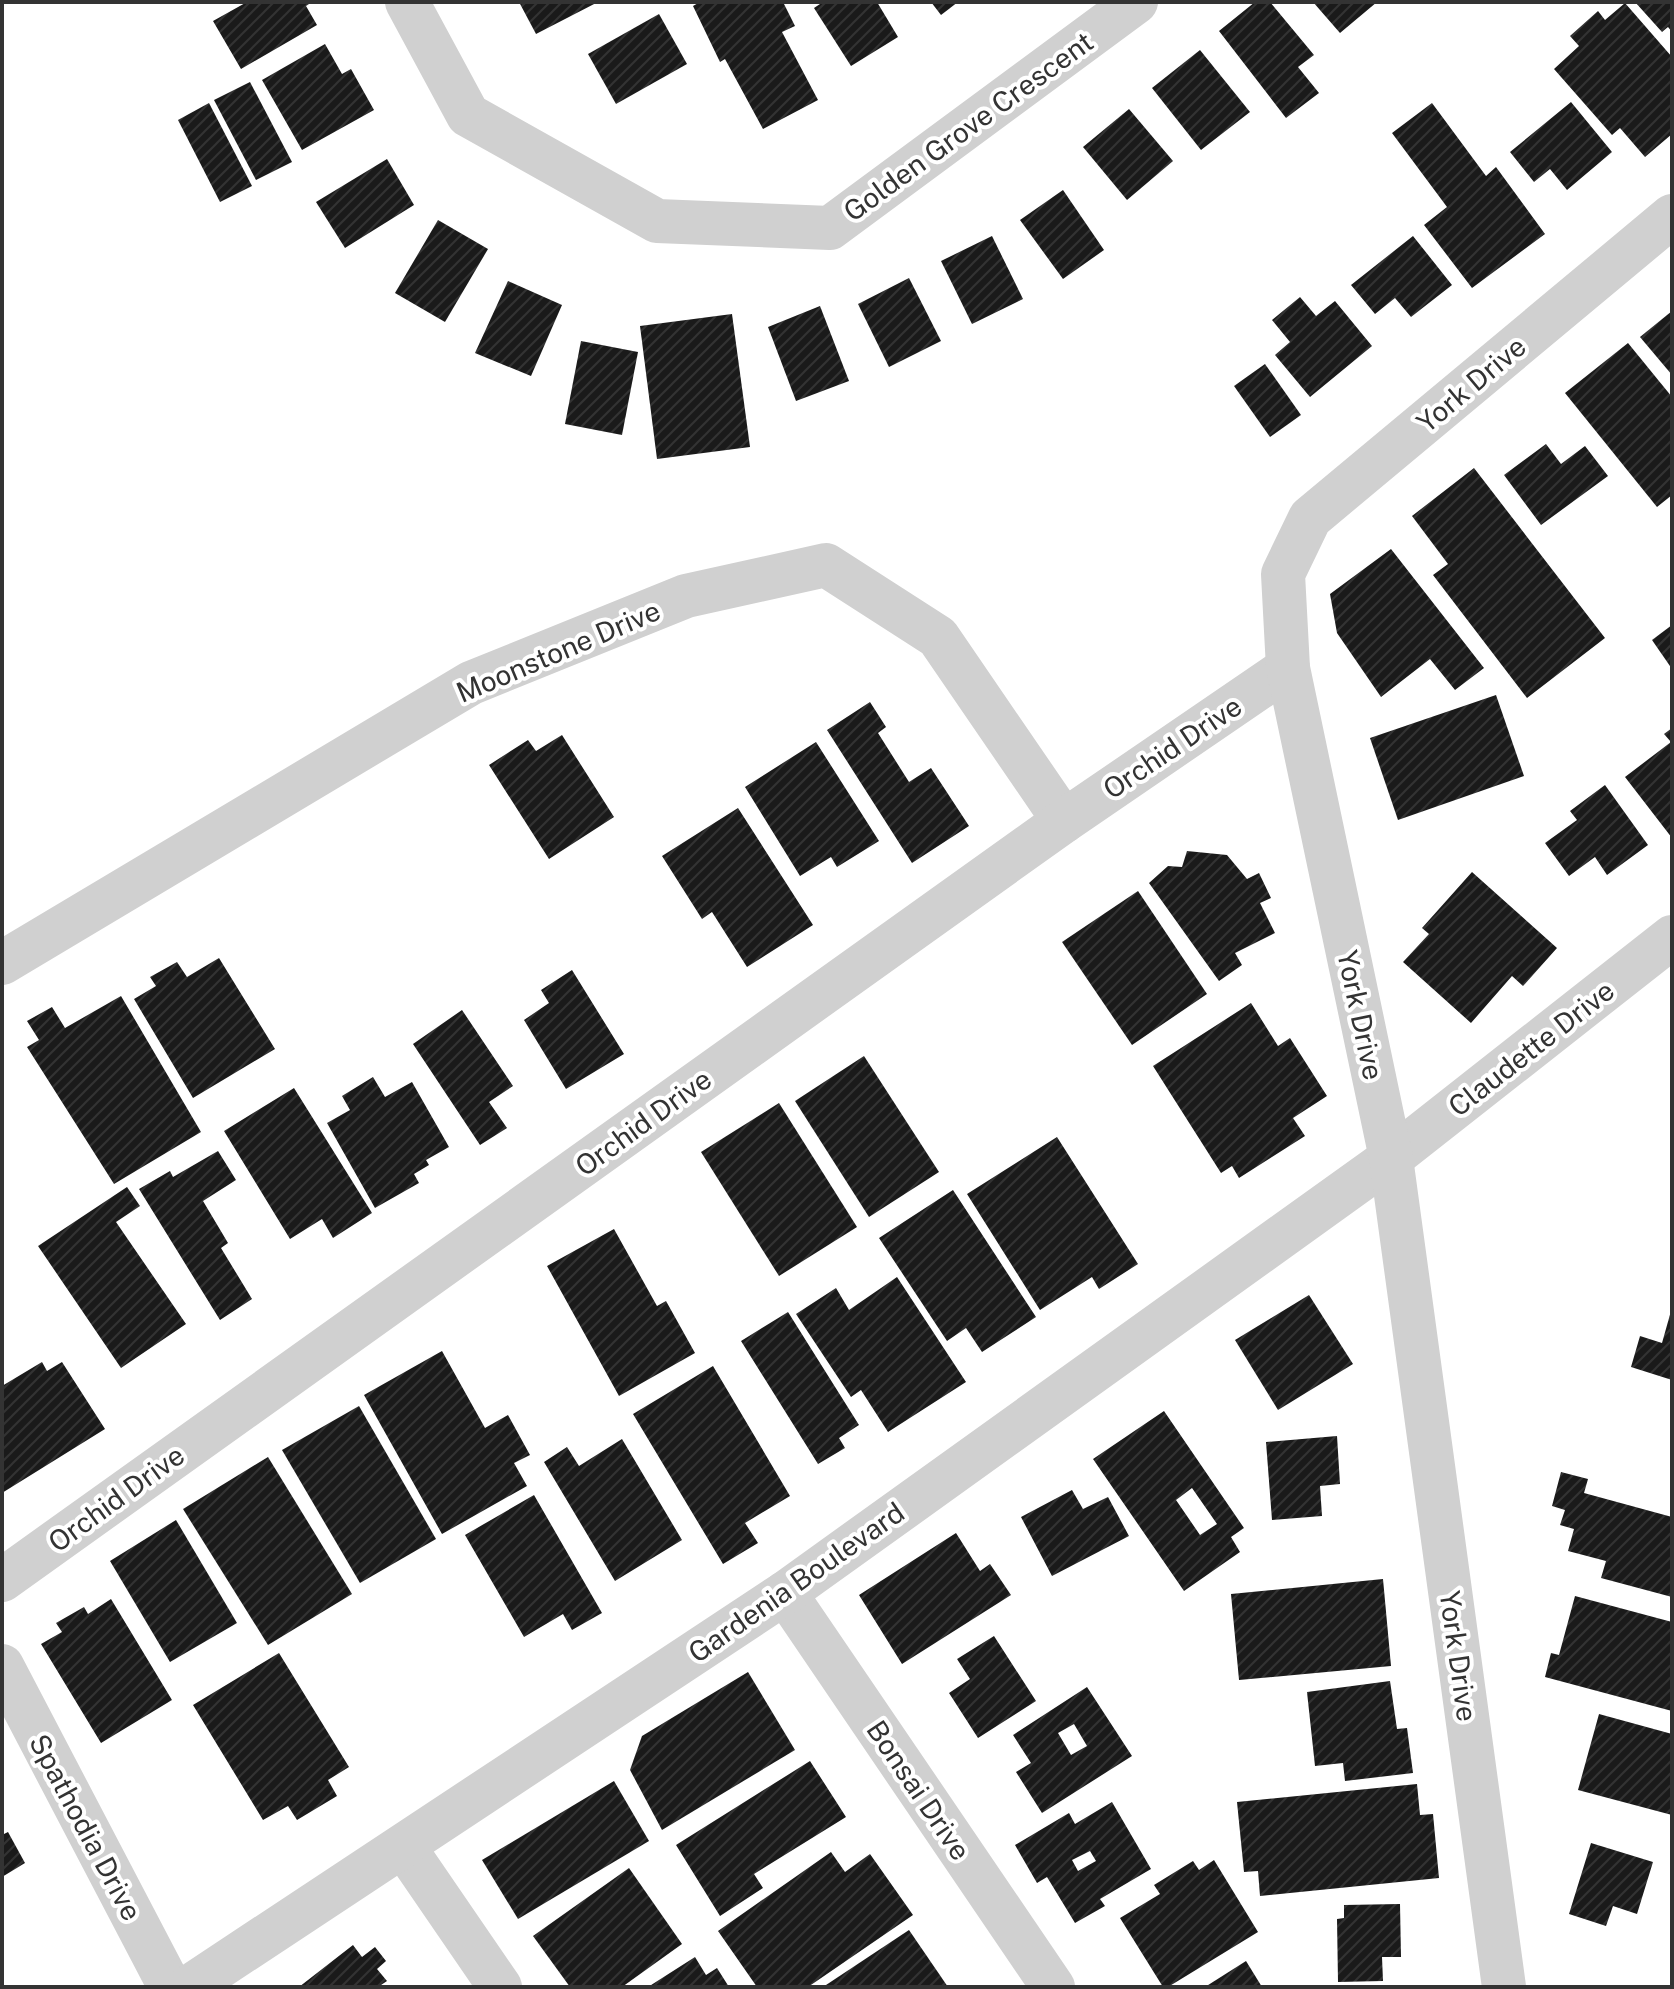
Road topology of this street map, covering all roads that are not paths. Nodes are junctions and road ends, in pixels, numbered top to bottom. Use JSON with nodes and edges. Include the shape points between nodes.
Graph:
{"nodes":[{"id":1,"x":407,"y":2,"type":"edge"},
{"id":2,"x":1136,"y":2,"type":"edge"},
{"id":3,"x":1672,"y":216,"type":"edge"},
{"id":4,"x":1288,"y":668,"type":"junction"},
{"id":5,"x":1064,"y":821,"type":"junction"},
{"id":6,"x":1672,"y":937,"type":"edge"},
{"id":7,"x":2,"y":963,"type":"edge"},
{"id":8,"x":1391,"y":1158,"type":"junction"},
{"id":9,"x":2,"y":1580,"type":"edge"},
{"id":10,"x":785,"y":1593,"type":"junction"},
{"id":11,"x":2,"y":1666,"type":"edge"},
{"id":12,"x":404,"y":1847,"type":"junction"},
{"id":13,"x":170,"y":1987,"type":"edge"},
{"id":14,"x":189,"y":1987,"type":"edge"},
{"id":15,"x":500,"y":1987,"type":"edge"},
{"id":16,"x":1053,"y":1987,"type":"edge"},
{"id":17,"x":1504,"y":1987,"type":"edge"}],
"edges":[{"from":1,"to":2,"type":"street","name":"Golden Grove Crescent","via":[[468,115],[657,221],[830,228]]},
{"from":3,"to":4,"type":"street","name":"York Drive","via":[[1310,518],[1283,574]]},
{"from":4,"to":5,"type":"street","name":"Orchid Drive"},
{"from":4,"to":8,"type":"street","name":"York Drive"},
{"from":5,"to":7,"type":"street","name":"Moonstone Drive","via":[[938,637],[826,565],[686,596],[471,683]]},
{"from":5,"to":9,"type":"street","name":"Orchid Drive"},
{"from":6,"to":8,"type":"street","name":"Claudette Drive"},
{"from":8,"to":10,"type":"street","name":"Gardenia Boulevard"},
{"from":8,"to":17,"type":"street","name":"York Drive"},
{"from":10,"to":12,"type":"street","name":"Gardenia Boulevard"},
{"from":10,"to":16,"type":"street","name":"Bonsai Drive"},
{"from":11,"to":13,"type":"street","name":"Spathodia Drive"},
{"from":12,"to":14,"type":"street","name":"Gardenia Boulevard"},
{"from":12,"to":15,"type":"street"}]}
